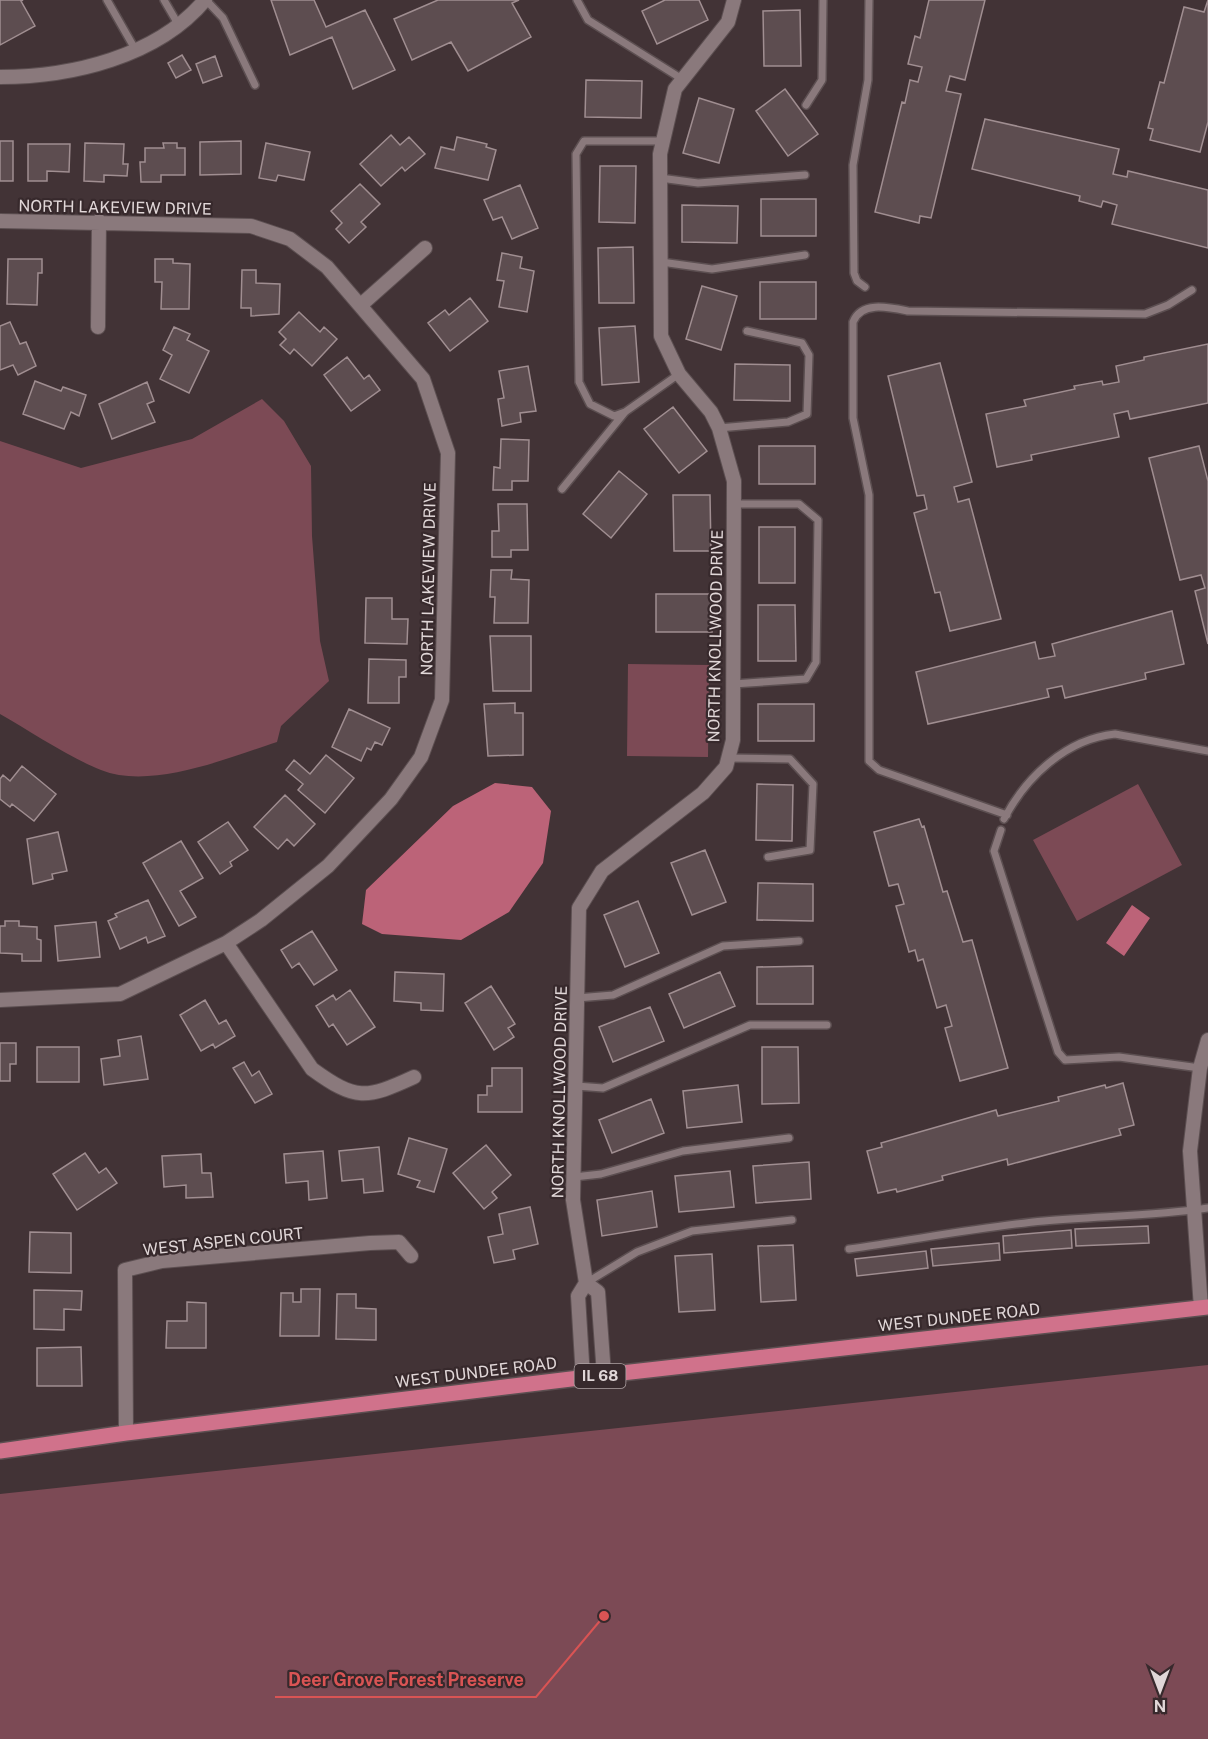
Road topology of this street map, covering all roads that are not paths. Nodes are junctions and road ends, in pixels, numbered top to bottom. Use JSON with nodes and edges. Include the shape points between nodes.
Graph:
{"nodes":[{"id":1,"x":107,"y":0,"type":"edge"},
{"id":2,"x":164,"y":0,"type":"edge"},
{"id":3,"x":206,"y":0,"type":"edge"},
{"id":4,"x":577,"y":0,"type":"edge"},
{"id":5,"x":734,"y":0,"type":"edge"},
{"id":6,"x":823,"y":0,"type":"edge"},
{"id":7,"x":869,"y":0,"type":"edge"},
{"id":8,"x":178,"y":24,"type":"junction"},
{"id":9,"x":135,"y":49,"type":"junction"},
{"id":10,"x":0,"y":77,"type":"edge"},
{"id":11,"x":682,"y":80,"type":"junction"},
{"id":12,"x":255,"y":85,"type":"dead end"},
{"id":13,"x":806,"y":105,"type":"dead end"},
{"id":14,"x":661,"y":141,"type":"junction"},
{"id":15,"x":805,"y":175,"type":"dead end"},
{"id":16,"x":660,"y":178,"type":"junction"},
{"id":17,"x":0,"y":221,"type":"edge"},
{"id":18,"x":99,"y":221,"type":"junction"},
{"id":19,"x":424,"y":248,"type":"dead end"},
{"id":20,"x":805,"y":255,"type":"dead end"},
{"id":21,"x":661,"y":262,"type":"junction"},
{"id":22,"x":865,"y":286,"type":"dead end"},
{"id":23,"x":1192,"y":290,"type":"dead end"},
{"id":24,"x":362,"y":304,"type":"junction"},
{"id":25,"x":98,"y":327,"type":"dead end"},
{"id":26,"x":747,"y":331,"type":"dead end"},
{"id":27,"x":679,"y":374,"type":"junction"},
{"id":28,"x":625,"y":412,"type":"junction"},
{"id":29,"x":719,"y":428,"type":"junction"},
{"id":30,"x":562,"y":489,"type":"dead end"},
{"id":31,"x":734,"y":504,"type":"junction"},
{"id":32,"x":733,"y":684,"type":"junction"},
{"id":33,"x":1208,"y":752,"type":"edge"},
{"id":34,"x":728,"y":758,"type":"junction"},
{"id":35,"x":1001,"y":830,"type":"dead end"},
{"id":36,"x":768,"y":857,"type":"dead end"},
{"id":37,"x":800,"y":941,"type":"dead end"},
{"id":38,"x":226,"y":943,"type":"junction"},
{"id":39,"x":577,"y":998,"type":"junction"},
{"id":40,"x":0,"y":1000,"type":"edge"},
{"id":41,"x":827,"y":1025,"type":"dead end"},
{"id":42,"x":1208,"y":1040,"type":"edge"},
{"id":43,"x":1200,"y":1068,"type":"junction"},
{"id":44,"x":414,"y":1077,"type":"dead end"},
{"id":45,"x":576,"y":1086,"type":"junction"},
{"id":46,"x":789,"y":1138,"type":"dead end"},
{"id":47,"x":574,"y":1177,"type":"junction"},
{"id":48,"x":1201,"y":1209,"type":"edge"},
{"id":49,"x":792,"y":1220,"type":"dead end"},
{"id":50,"x":849,"y":1249,"type":"dead end"},
{"id":51,"x":411,"y":1256,"type":"dead end"},
{"id":52,"x":586,"y":1283,"type":"junction"},
{"id":53,"x":1205,"y":1307,"type":"edge"},
{"id":54,"x":604,"y":1375,"type":"junction"},
{"id":55,"x":583,"y":1378,"type":"junction"},
{"id":56,"x":126,"y":1432,"type":"junction"},
{"id":57,"x":0,"y":1451,"type":"edge"}],
"edges":[{"from":1,"to":9,"type":"lane"},
{"from":2,"to":8,"type":"lane"},
{"from":3,"to":8,"type":"street"},
{"from":3,"to":12,"type":"lane","via":[[223,18]]},
{"from":4,"to":11,"type":"lane","via":[[588,20]]},
{"from":5,"to":11,"type":"street","name":"NORTH KNOLLWOOD DRIVE","via":[[728,22]]},
{"from":6,"to":13,"type":"lane","via":[[822,80]]},
{"from":7,"to":22,"type":"lane","via":[[868,80],[853,165],[854,273]]},
{"from":8,"to":9,"type":"street"},
{"from":9,"to":10,"type":"street","via":[[87,68],[50,75]]},
{"from":11,"to":14,"type":"street","name":"NORTH KNOLLWOOD DRIVE","via":[[675,89]]},
{"from":14,"to":16,"type":"street","name":"NORTH KNOLLWOOD DRIVE"},
{"from":14,"to":28,"type":"lane","via":[[584,141],[576,154],[579,382],[590,404],[614,416]]},
{"from":15,"to":16,"type":"lane","via":[[698,183]]},
{"from":16,"to":21,"type":"street","name":"NORTH KNOLLWOOD DRIVE"},
{"from":17,"to":18,"type":"street","name":"NORTH LAKEVIEW DRIVE"},
{"from":18,"to":24,"type":"street","name":"NORTH LAKEVIEW DRIVE","via":[[251,226],[290,239],[327,267]]},
{"from":18,"to":25,"type":"street"},
{"from":19,"to":24,"type":"street"},
{"from":20,"to":21,"type":"lane","via":[[712,269]]},
{"from":21,"to":27,"type":"street","name":"NORTH KNOLLWOOD DRIVE","via":[[661,336]]},
{"from":23,"to":33,"type":"lane","via":[[1145,314],[861,309],[853,322],[853,418],[869,495],[869,761],[879,770],[1006,817],[1022,788],[1082,741],[1115,734]]},
{"from":24,"to":38,"type":"street","name":"NORTH LAKEVIEW DRIVE","via":[[423,379],[448,453],[442,700],[421,757],[391,799],[328,866]]},
{"from":26,"to":29,"type":"lane","via":[[802,343],[809,355],[807,414],[788,422]]},
{"from":27,"to":28,"type":"lane"},
{"from":27,"to":29,"type":"street","name":"NORTH KNOLLWOOD DRIVE","via":[[711,412]]},
{"from":28,"to":30,"type":"lane"},
{"from":29,"to":31,"type":"street","name":"NORTH KNOLLWOOD DRIVE","via":[[734,481]]},
{"from":31,"to":32,"type":"street","name":"NORTH KNOLLWOOD DRIVE"},
{"from":31,"to":32,"type":"lane","via":[[800,504],[818,520],[816,662],[806,679]]},
{"from":32,"to":34,"type":"street","name":"NORTH KNOLLWOOD DRIVE","via":[[733,740]]},
{"from":34,"to":36,"type":"lane","via":[[790,759],[813,784],[810,850]]},
{"from":34,"to":39,"type":"street","name":"NORTH KNOLLWOOD DRIVE","via":[[726,767],[703,793],[602,871],[579,908]]},
{"from":35,"to":43,"type":"lane","via":[[994,851],[1058,1052],[1065,1060],[1119,1057]]},
{"from":37,"to":39,"type":"lane","via":[[723,946],[613,994]]},
{"from":38,"to":40,"type":"street","name":"NORTH LAKEVIEW DRIVE","via":[[120,994]]},
{"from":38,"to":44,"type":"street","via":[[312,1069],[330,1082],[346,1092],[364,1095]]},
{"from":39,"to":45,"type":"street","name":"NORTH KNOLLWOOD DRIVE"},
{"from":41,"to":45,"type":"lane","via":[[750,1025],[603,1088]]},
{"from":42,"to":43,"type":"street"},
{"from":43,"to":48,"type":"street","via":[[1190,1151]]},
{"from":45,"to":47,"type":"street","name":"NORTH KNOLLWOOD DRIVE"},
{"from":46,"to":47,"type":"lane","via":[[683,1151],[601,1174]]},
{"from":47,"to":52,"type":"street","name":"NORTH KNOLLWOOD DRIVE","via":[[573,1200]]},
{"from":48,"to":50,"type":"lane","via":[[1168,1215],[1041,1221]]},
{"from":48,"to":53,"type":"street"},
{"from":49,"to":52,"type":"lane","via":[[692,1231],[637,1252]]},
{"from":51,"to":56,"type":"street","name":"WEST ASPEN COURT","via":[[399,1242],[370,1243],[162,1261],[125,1270]]},
{"from":52,"to":54,"type":"street","name":"NORTH KNOLLWOOD DRIVE","via":[[598,1292]]},
{"from":52,"to":55,"type":"street","name":"NORTH KNOLLWOOD DRIVE","via":[[578,1296]]},
{"from":53,"to":54,"type":"main road","name":"WEST DUNDEE ROAD","number":"IL 68"},
{"from":54,"to":55,"type":"main road","name":"WEST DUNDEE ROAD","number":"IL 68"},
{"from":55,"to":56,"type":"main road","name":"WEST DUNDEE ROAD","number":"IL 68"},
{"from":56,"to":57,"type":"main road","name":"WEST DUNDEE ROAD","number":"IL 68"}]}
